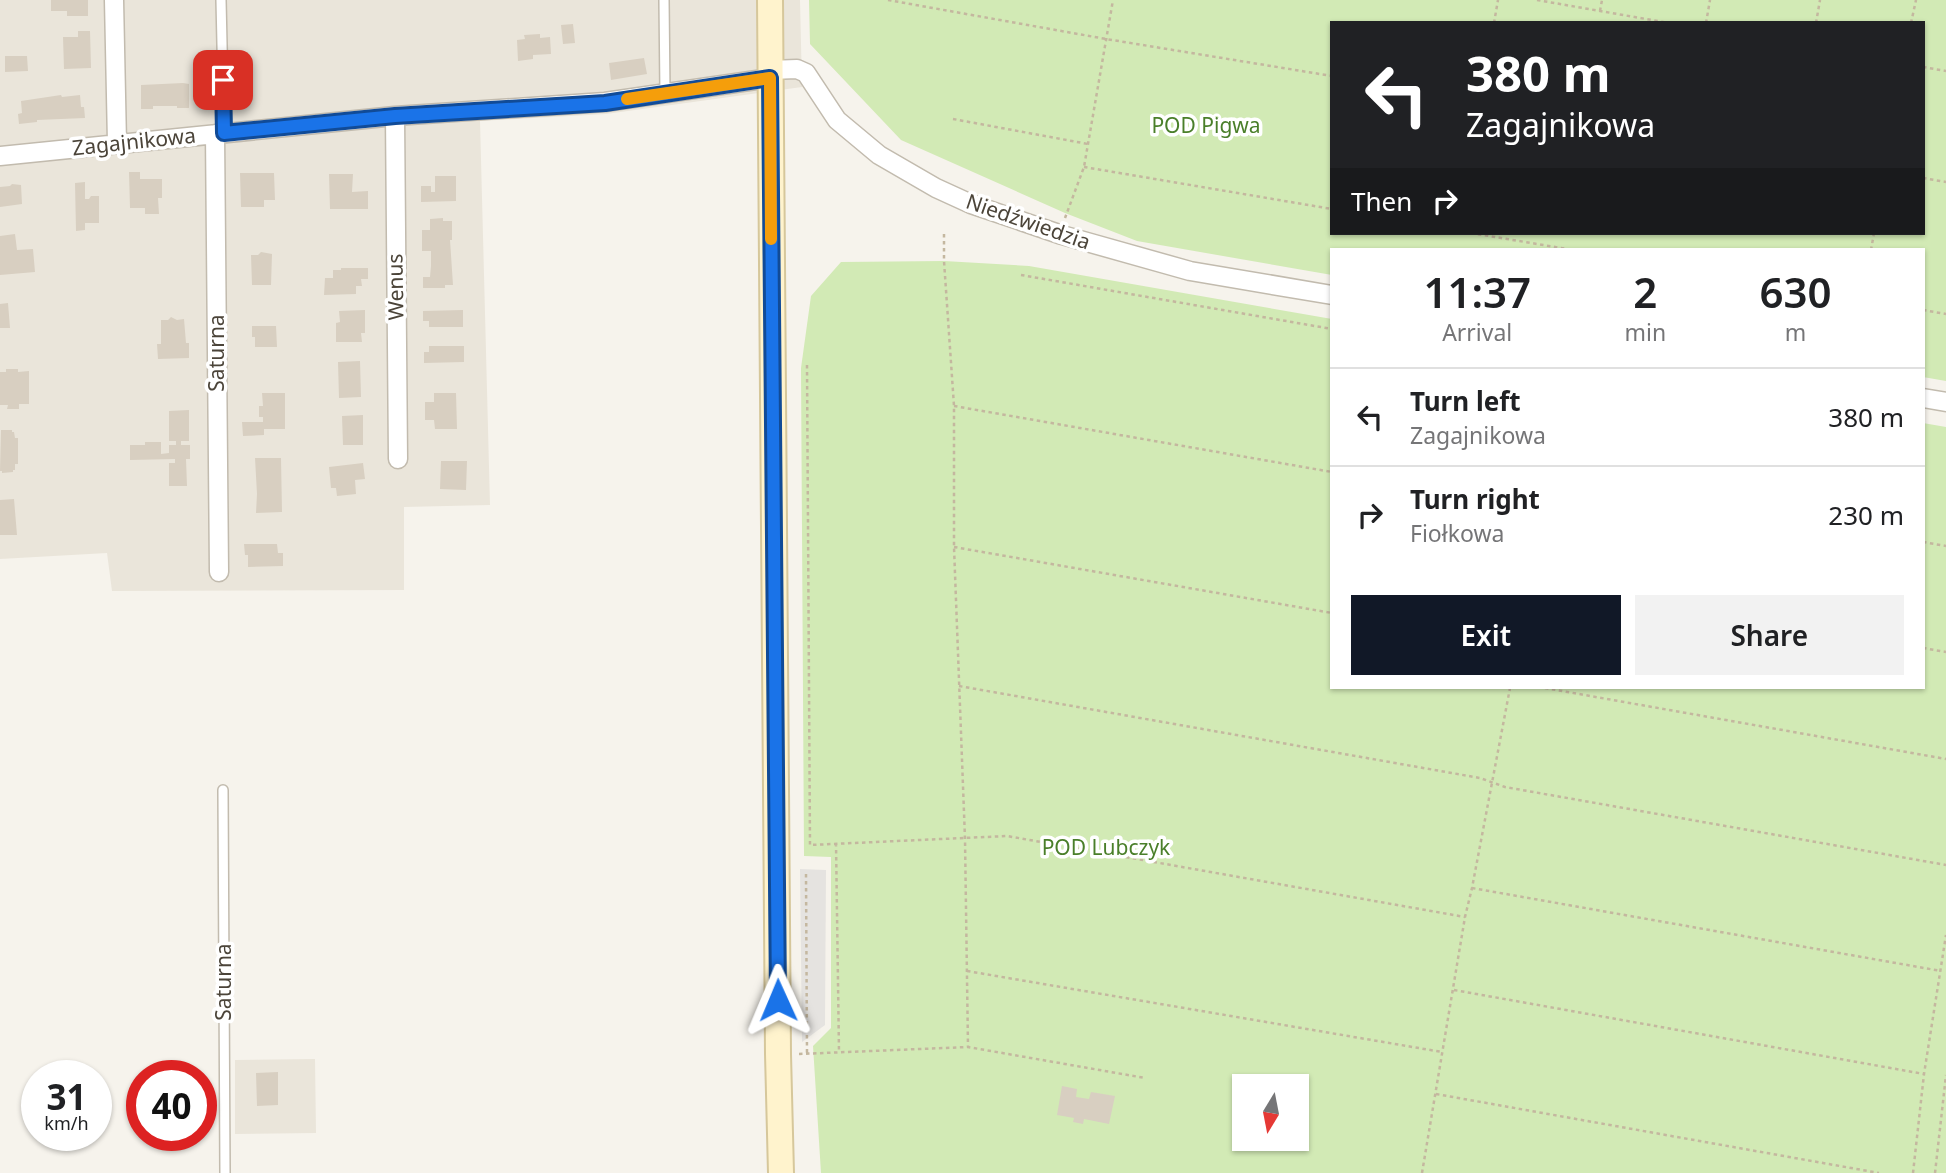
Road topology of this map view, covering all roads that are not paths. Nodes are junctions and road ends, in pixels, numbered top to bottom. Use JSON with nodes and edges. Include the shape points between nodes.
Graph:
{"nodes":[{"id":1,"x":114,"y":0,"type":"edge"},
{"id":2,"x":221,"y":0,"type":"edge"},
{"id":3,"x":664,"y":0,"type":"edge"},
{"id":4,"x":770,"y":0,"type":"edge"},
{"id":5,"x":770,"y":74,"type":"junction"},
{"id":6,"x":665,"y":93,"type":"junction"},
{"id":7,"x":395,"y":116,"type":"junction"},
{"id":8,"x":220,"y":134,"type":"junction"},
{"id":9,"x":117,"y":143,"type":"junction"},
{"id":10,"x":0,"y":156,"type":"edge"},
{"id":11,"x":1330,"y":295,"type":"edge"},
{"id":12,"x":1925,"y":398,"type":"edge"},
{"id":13,"x":1946,"y":402,"type":"edge"},
{"id":14,"x":398,"y":459,"type":"dead end"},
{"id":15,"x":219,"y":572,"type":"dead end"},
{"id":16,"x":223,"y":790,"type":"dead end"},
{"id":17,"x":225,"y":1173,"type":"edge"},
{"id":18,"x":781,"y":1173,"type":"edge"}],
"edges":[{"from":1,"to":9,"type":"street"},
{"from":2,"to":8,"type":"lane"},
{"from":3,"to":6,"type":"lane"},
{"from":4,"to":5,"type":"street"},
{"from":5,"to":6,"type":"street","name":"Zagajnikowa"},
{"from":5,"to":11,"type":"street","name":"Niedźwiedzia","via":[[797,69],[806,73],[837,120],[879,155],[971,204],[1189,271]]},
{"from":5,"to":18,"type":"street"},
{"from":6,"to":7,"type":"street","name":"Zagajnikowa","via":[[605,103]]},
{"from":7,"to":8,"type":"street","name":"Zagajnikowa"},
{"from":7,"to":14,"type":"street","name":"Wenus"},
{"from":8,"to":9,"type":"street","name":"Zagajnikowa"},
{"from":8,"to":15,"type":"street","name":"Saturna"},
{"from":9,"to":10,"type":"street","name":"Zagajnikowa"},
{"from":12,"to":13,"type":"street"},
{"from":16,"to":17,"type":"lane","name":"Saturna"}]}
